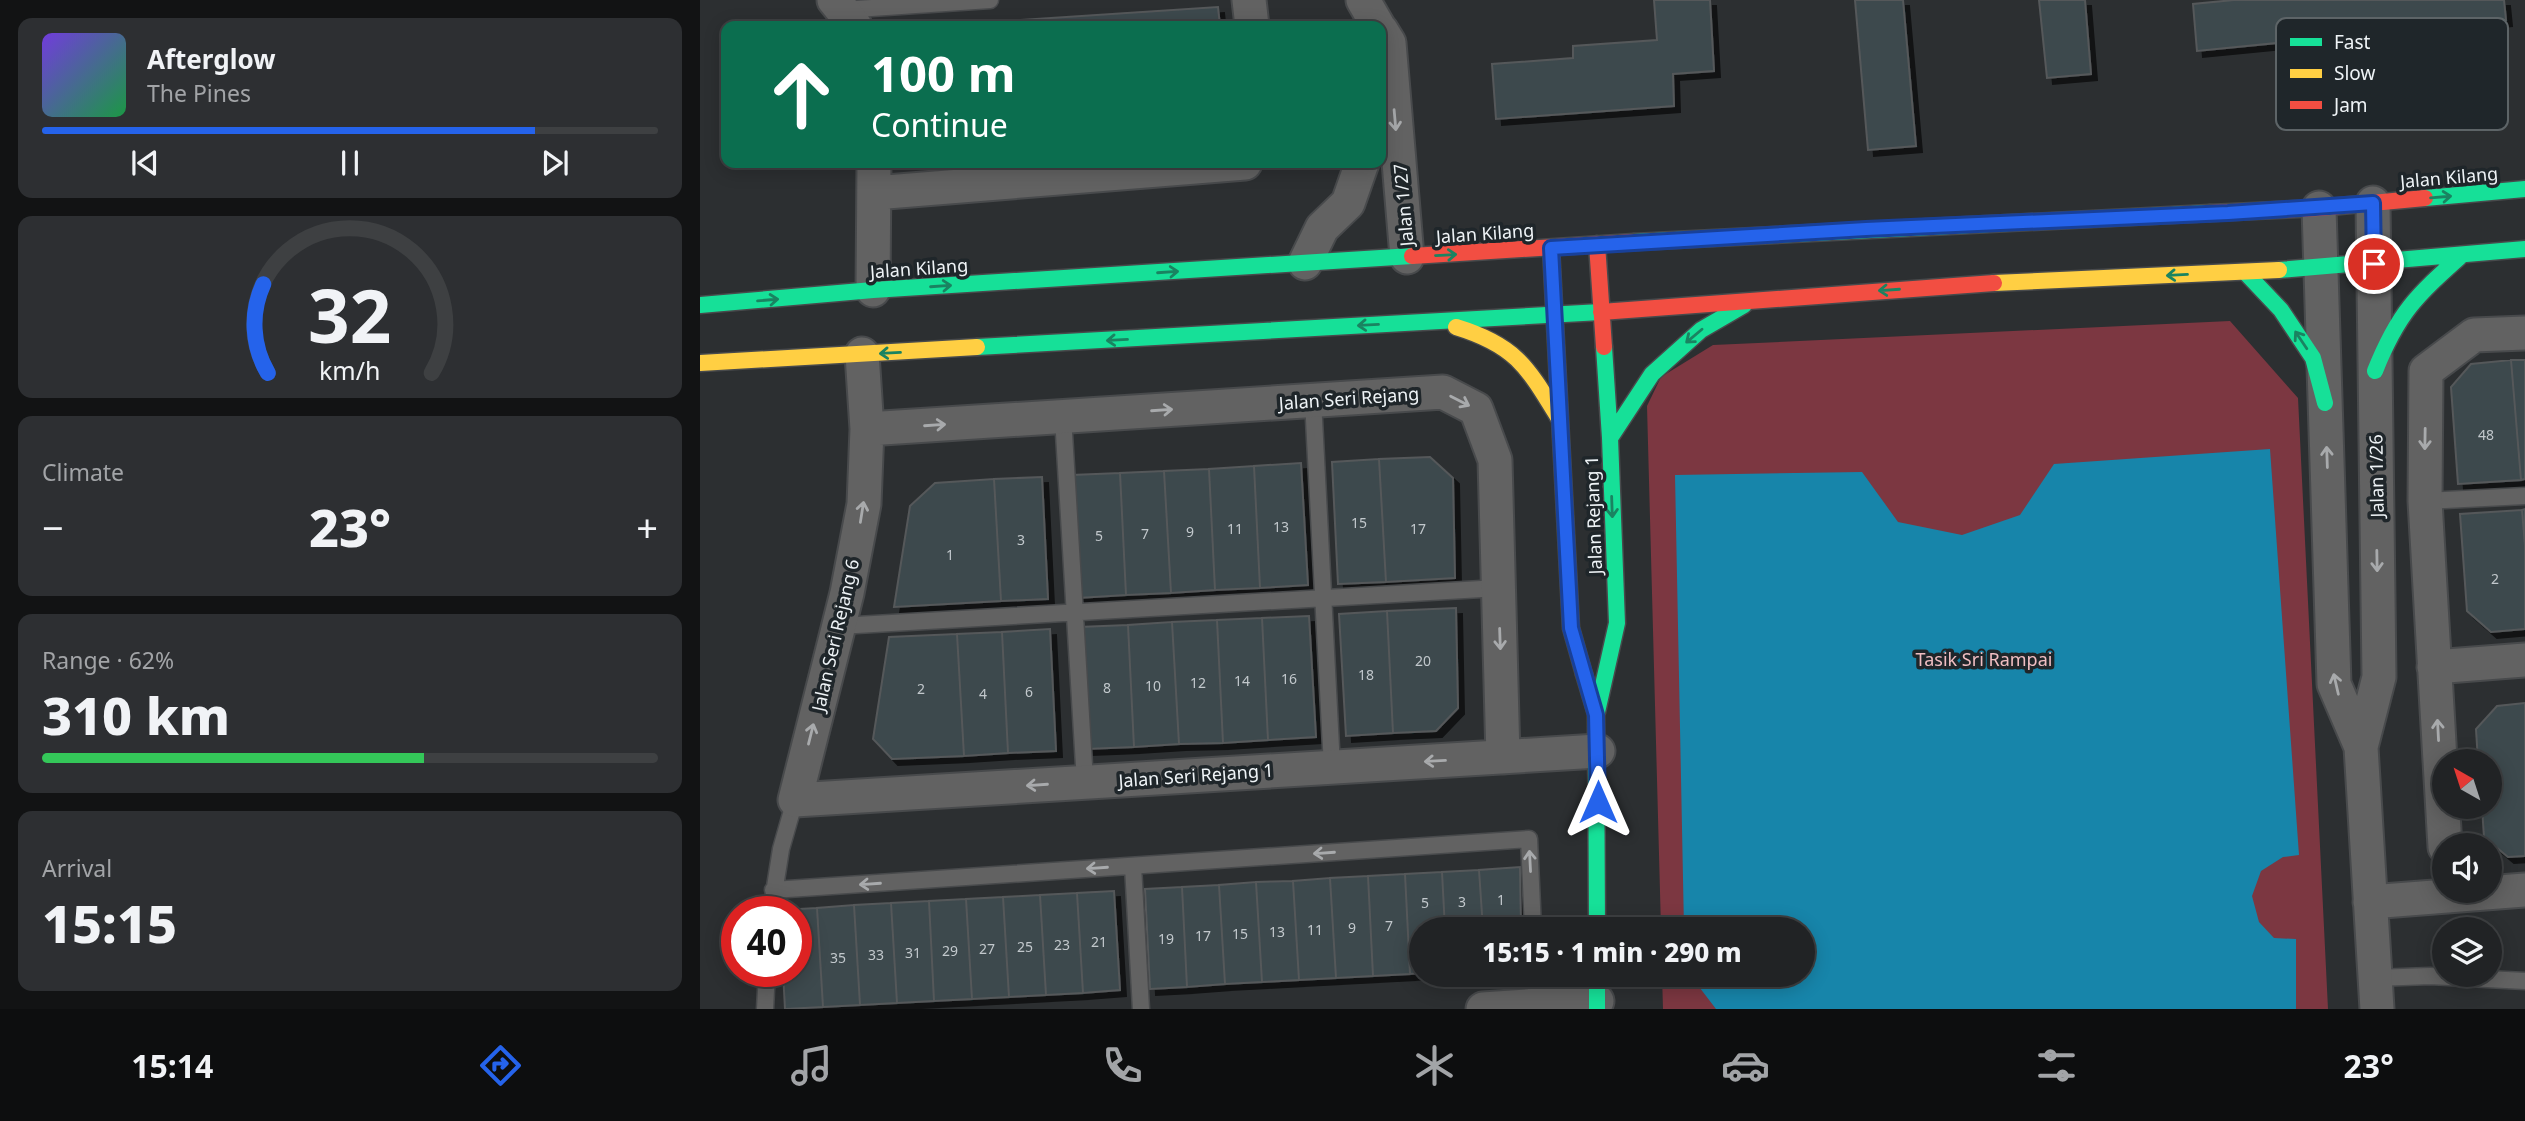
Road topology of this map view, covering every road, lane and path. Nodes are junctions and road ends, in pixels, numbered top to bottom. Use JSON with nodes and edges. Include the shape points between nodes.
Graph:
{"nodes":[{"id":1,"x":990,"y":0,"type":"edge"},
{"id":2,"x":1249,"y":0,"type":"edge"},
{"id":3,"x":1356,"y":0,"type":"edge"},
{"id":4,"x":1363,"y":0,"type":"edge"},
{"id":5,"x":844,"y":12,"type":"edge"},
{"id":6,"x":1251,"y":21,"type":"edge"},
{"id":7,"x":1354,"y":21,"type":"edge"},
{"id":8,"x":1376,"y":21,"type":"edge"},
{"id":9,"x":1386,"y":38,"type":"edge"},
{"id":10,"x":1121,"y":168,"type":"edge"},
{"id":11,"x":1360,"y":168,"type":"edge"},
{"id":12,"x":874,"y":178,"type":"edge"},
{"id":13,"x":2525,"y":189,"type":"edge"},
{"id":14,"x":2373,"y":203,"type":"junction"},
{"id":15,"x":2319,"y":208,"type":"junction"},
{"id":16,"x":1597,"y":244,"type":"junction"},
{"id":17,"x":1551,"y":248,"type":"junction"},
{"id":18,"x":2525,"y":249,"type":"edge"},
{"id":19,"x":2462,"y":255,"type":"junction"},
{"id":20,"x":1407,"y":257,"type":"junction"},
{"id":21,"x":1304,"y":263,"type":"junction"},
{"id":22,"x":2374,"y":264,"type":"junction"},
{"id":23,"x":2321,"y":268,"type":"junction"},
{"id":24,"x":2245,"y":272,"type":"junction"},
{"id":25,"x":873,"y":290,"type":"junction"},
{"id":26,"x":1752,"y":300,"type":"junction"},
{"id":27,"x":700,"y":305,"type":"edge"},
{"id":28,"x":1603,"y":311,"type":"junction"},
{"id":29,"x":1555,"y":315,"type":"junction"},
{"id":30,"x":1437,"y":322,"type":"junction"},
{"id":31,"x":2525,"y":333,"type":"edge"},
{"id":32,"x":862,"y":354,"type":"junction"},
{"id":33,"x":700,"y":363,"type":"edge"},
{"id":34,"x":2375,"y":371,"type":"junction"},
{"id":35,"x":1313,"y":400,"type":"junction"},
{"id":36,"x":2325,"y":403,"type":"junction"},
{"id":37,"x":1063,"y":417,"type":"junction"},
{"id":38,"x":1560,"y":422,"type":"junction"},
{"id":39,"x":867,"y":429,"type":"junction"},
{"id":40,"x":1610,"y":438,"type":"junction"},
{"id":41,"x":2525,"y":496,"type":"edge"},
{"id":42,"x":2424,"y":501,"type":"junction"},
{"id":43,"x":1499,"y":588,"type":"junction"},
{"id":44,"x":1323,"y":597,"type":"junction"},
{"id":45,"x":1075,"y":612,"type":"junction"},
{"id":46,"x":839,"y":626,"type":"junction"},
{"id":47,"x":2525,"y":660,"type":"edge"},
{"id":48,"x":2434,"y":667,"type":"junction"},
{"id":49,"x":1596,"y":715,"type":"junction"},
{"id":50,"x":2361,"y":747,"type":"junction"},
{"id":51,"x":1598,"y":751,"type":"junction"},
{"id":52,"x":1503,"y":757,"type":"junction"},
{"id":53,"x":1332,"y":767,"type":"junction"},
{"id":54,"x":1085,"y":782,"type":"junction"},
{"id":55,"x":795,"y":800,"type":"junction"},
{"id":56,"x":2444,"y":833,"type":"edge"},
{"id":57,"x":1133,"y":866,"type":"junction"},
{"id":58,"x":773,"y":890,"type":"junction"},
{"id":59,"x":2525,"y":890,"type":"edge"},
{"id":60,"x":2502,"y":891,"type":"edge"},
{"id":61,"x":2432,"y":895,"type":"edge"},
{"id":62,"x":772,"y":896,"type":"edge"},
{"id":63,"x":2370,"y":902,"type":"junction"},
{"id":64,"x":1532,"y":917,"type":"edge"},
{"id":65,"x":1597,"y":917,"type":"edge"},
{"id":66,"x":2525,"y":981,"type":"edge"},
{"id":67,"x":766,"y":987,"type":"edge"},
{"id":68,"x":1536,"y":990,"type":"edge"},
{"id":69,"x":2376,"y":993,"type":"edge"},
{"id":70,"x":1597,"y":995,"type":"edge"},
{"id":71,"x":765,"y":1009,"type":"edge"},
{"id":72,"x":1141,"y":1009,"type":"edge"},
{"id":73,"x":1483,"y":1009,"type":"edge"},
{"id":74,"x":1496,"y":1009,"type":"edge"}],
"edges":[{"from":1,"to":5,"type":"lane"},
{"from":2,"to":6,"type":"street"},
{"from":3,"to":7,"type":"street"},
{"from":4,"to":8,"type":"street","name":"Jalan 1/27"},
{"from":9,"to":20,"type":"street","name":"Jalan 1/27","one_way":true},
{"from":10,"to":12,"type":"street"},
{"from":11,"to":21,"type":"street","via":[[1348,203],[1322,228]]},
{"from":12,"to":25,"type":"street"},
{"from":14,"to":13,"type":"main road","name":"Jalan Kilang","one_way":true},
{"from":14,"to":15,"type":"main road","name":"Jalan Kilang"},
{"from":14,"to":22,"type":"street","name":"Jalan 1/26"},
{"from":15,"to":16,"type":"main road","name":"Jalan Kilang"},
{"from":15,"to":23,"type":"street","name":"Jalan 1/26"},
{"from":16,"to":17,"type":"main road","name":"Jalan Kilang"},
{"from":16,"to":28,"type":"main road","name":"Jalan Rejang 1"},
{"from":20,"to":17,"type":"main road","name":"Jalan Kilang","one_way":true},
{"from":17,"to":29,"type":"main road","name":"Jalan Rejang 1"},
{"from":18,"to":19,"type":"main road"},
{"from":19,"to":22,"type":"main road"},
{"from":19,"to":34,"type":"main road","via":[[2406,309]]},
{"from":20,"to":21,"type":"main road","name":"Jalan Kilang"},
{"from":25,"to":21,"type":"main road","name":"Jalan Kilang","one_way":true},
{"from":22,"to":23,"type":"main road"},
{"from":22,"to":34,"type":"street","name":"Jalan 1/26"},
{"from":23,"to":24,"type":"main road"},
{"from":23,"to":36,"type":"street","name":"Jalan 1/26"},
{"from":24,"to":26,"type":"main road","one_way":true},
{"from":36,"to":24,"type":"main road","one_way":true,"via":[[2313,358],[2281,310]]},
{"from":27,"to":25,"type":"main road","name":"Jalan Kilang","one_way":true},
{"from":26,"to":28,"type":"main road"},
{"from":26,"to":40,"type":"main road","one_way":true,"via":[[1701,330],[1652,374]]},
{"from":28,"to":29,"type":"main road"},
{"from":28,"to":40,"type":"main road","name":"Jalan Rejang 1"},
{"from":29,"to":30,"type":"main road"},
{"from":29,"to":38,"type":"main road","name":"Jalan Rejang 1"},
{"from":30,"to":32,"type":"main road","one_way":true},
{"from":30,"to":38,"type":"main road","via":[[1508,347],[1530,371]]},
{"from":31,"to":42,"type":"street","one_way":true,"via":[[2474,335],[2426,371]]},
{"from":32,"to":33,"type":"main road"},
{"from":32,"to":39,"type":"street","name":"Jalan Seri Rejang 6"},
{"from":34,"to":50,"type":"street","name":"Jalan 1/26","one_way":true,"via":[[2379,677]]},
{"from":37,"to":35,"type":"street","name":"Jalan Seri Rejang","one_way":true},
{"from":35,"to":43,"type":"street","name":"Jalan Seri Rejang","one_way":true,"via":[[1443,392],[1476,409],[1495,460]]},
{"from":35,"to":44,"type":"lane"},
{"from":50,"to":36,"type":"street","name":"Jalan 1/26","one_way":true,"via":[[2334,684]]},
{"from":39,"to":37,"type":"street","name":"Jalan Seri Rejang","one_way":true},
{"from":37,"to":45,"type":"lane"},
{"from":38,"to":49,"type":"main road","name":"Jalan Rejang 1","via":[[1571,628]]},
{"from":46,"to":39,"type":"street","name":"Jalan Seri Rejang 6","one_way":true,"via":[[864,504]]},
{"from":40,"to":49,"type":"main road","name":"Jalan Rejang 1","one_way":true,"via":[[1617,623]]},
{"from":41,"to":42,"type":"lane"},
{"from":42,"to":48,"type":"street"},
{"from":43,"to":44,"type":"lane"},
{"from":43,"to":52,"type":"street","name":"Jalan Seri Rejang","one_way":true},
{"from":44,"to":45,"type":"lane"},
{"from":44,"to":53,"type":"lane"},
{"from":45,"to":46,"type":"lane"},
{"from":45,"to":54,"type":"lane"},
{"from":55,"to":46,"type":"street","name":"Jalan Seri Rejang 6","one_way":true},
{"from":47,"to":48,"type":"street"},
{"from":56,"to":48,"type":"street","one_way":true},
{"from":49,"to":51,"type":"main road","name":"Jalan Rejang 1"},
{"from":50,"to":63,"type":"street","name":"Jalan 1/26"},
{"from":51,"to":52,"type":"street","name":"Jalan Seri Rejang 1"},
{"from":51,"to":65,"type":"main road","name":"Jalan Rejang 1"},
{"from":52,"to":53,"type":"street","name":"Jalan Seri Rejang 1","one_way":true},
{"from":53,"to":54,"type":"street","name":"Jalan Seri Rejang 1"},
{"from":54,"to":55,"type":"street","name":"Jalan Seri Rejang 1","one_way":true},
{"from":55,"to":58,"type":"lane","name":"Jalan Seri Rejang 6"},
{"from":57,"to":58,"type":"lane","one_way":true},
{"from":64,"to":57,"type":"lane","one_way":true,"via":[[1529,839]]},
{"from":57,"to":72,"type":"lane"},
{"from":58,"to":62,"type":"lane","name":"Jalan Seri Rejang 6"},
{"from":59,"to":60,"type":"street"},
{"from":61,"to":63,"type":"street"},
{"from":63,"to":69,"type":"street","name":"Jalan 1/26"},
{"from":66,"to":69,"type":"lane","via":[[2430,976]]},
{"from":67,"to":71,"type":"lane"},
{"from":68,"to":70,"type":"street"},
{"from":68,"to":74,"type":"street"},
{"from":73,"to":74,"type":"street"}]}
